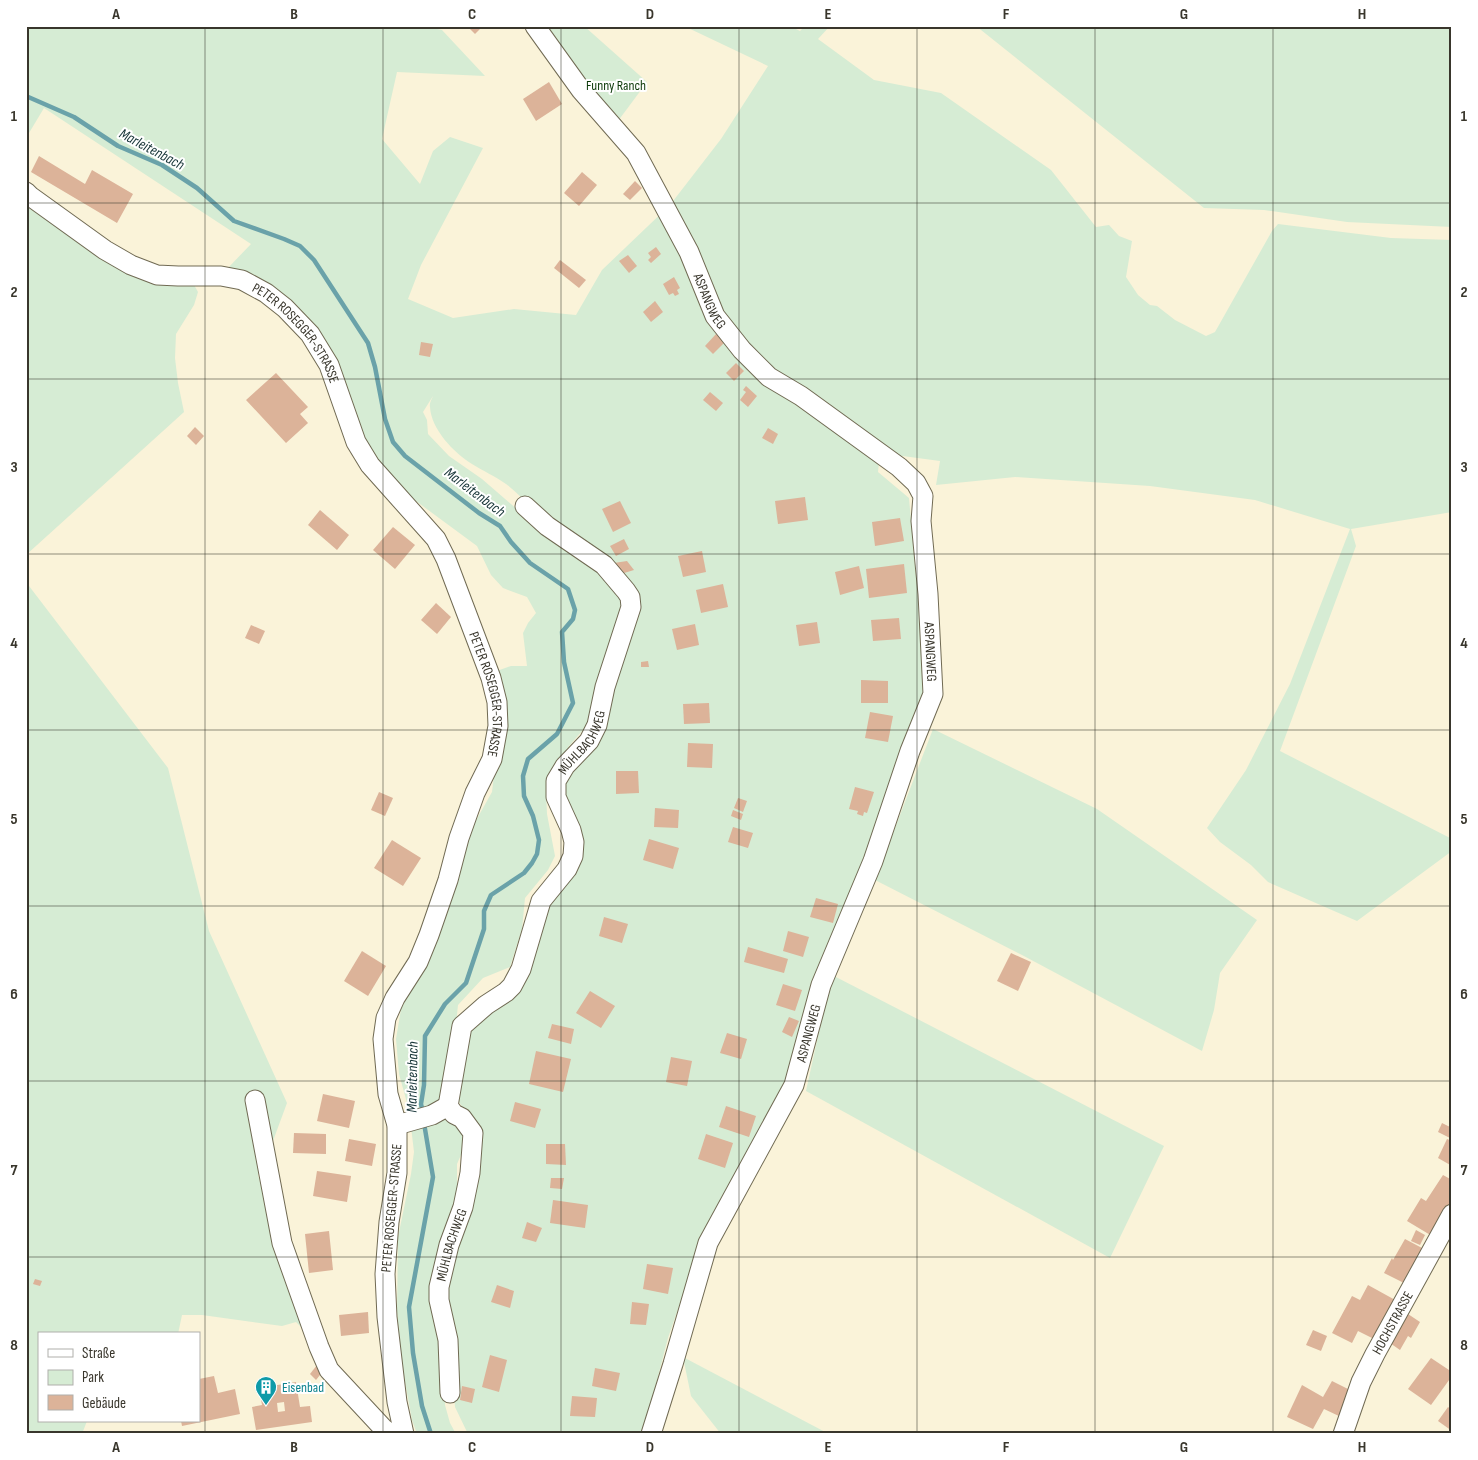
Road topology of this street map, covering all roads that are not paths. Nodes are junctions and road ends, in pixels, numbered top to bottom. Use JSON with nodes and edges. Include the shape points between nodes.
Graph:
{"nodes":[{"id":1,"x":535,"y":26,"type":"edge"},
{"id":2,"x":26,"y":192,"type":"edge"},
{"id":3,"x":525,"y":506,"type":"dead end"},
{"id":4,"x":255,"y":1100,"type":"dead end"},
{"id":5,"x":448,"y":1106,"type":"junction"},
{"id":6,"x":397,"y":1125,"type":"junction"},
{"id":7,"x":1452,"y":1214,"type":"edge"},
{"id":8,"x":450,"y":1393,"type":"dead end"},
{"id":9,"x":391,"y":1434,"type":"edge"},
{"id":10,"x":404,"y":1434,"type":"edge"},
{"id":11,"x":651,"y":1434,"type":"edge"},
{"id":12,"x":1343,"y":1434,"type":"edge"}],
"edges":[{"from":1,"to":11,"type":"street","name":"ASPANGWEG","via":[[581,90],[636,153],[689,252],[715,316],[742,350],[769,378],[801,396],[899,467],[923,496],[921,521],[933,694],[873,861],[821,985],[794,1085],[708,1243]]},
{"from":2,"to":6,"type":"street","name":"PETER ROSEGGER-STRASSE","via":[[130,265],[157,274],[222,276],[242,280],[285,308],[310,334],[329,364],[356,442],[370,465],[436,539],[446,559],[491,678],[498,702],[498,726],[492,759],[475,793],[429,935],[418,962],[386,1018],[383,1039],[388,1094]]},
{"from":3,"to":5,"type":"street","name":"MÜHLBACHWEG","via":[[547,526],[604,565],[630,597],[631,607],[605,687],[597,724],[589,741],[565,766],[556,781],[556,797],[574,842],[573,856],[541,902],[521,969],[512,986],[462,1026]]},
{"from":4,"to":9,"type":"street","via":[[282,1242],[319,1347],[329,1370]]},
{"from":5,"to":6,"type":"street","via":[[432,1115]]},
{"from":5,"to":8,"type":"street","name":"MÜHLBACHWEG","via":[[473,1132],[463,1207],[439,1287],[448,1340]]},
{"from":6,"to":10,"type":"street","name":"PETER ROSEGGER-STRASSE","via":[[397,1173],[389,1222],[386,1274],[389,1335]]},
{"from":7,"to":12,"type":"street","name":"HOCHSTRASSE","via":[[1361,1382]]}]}
